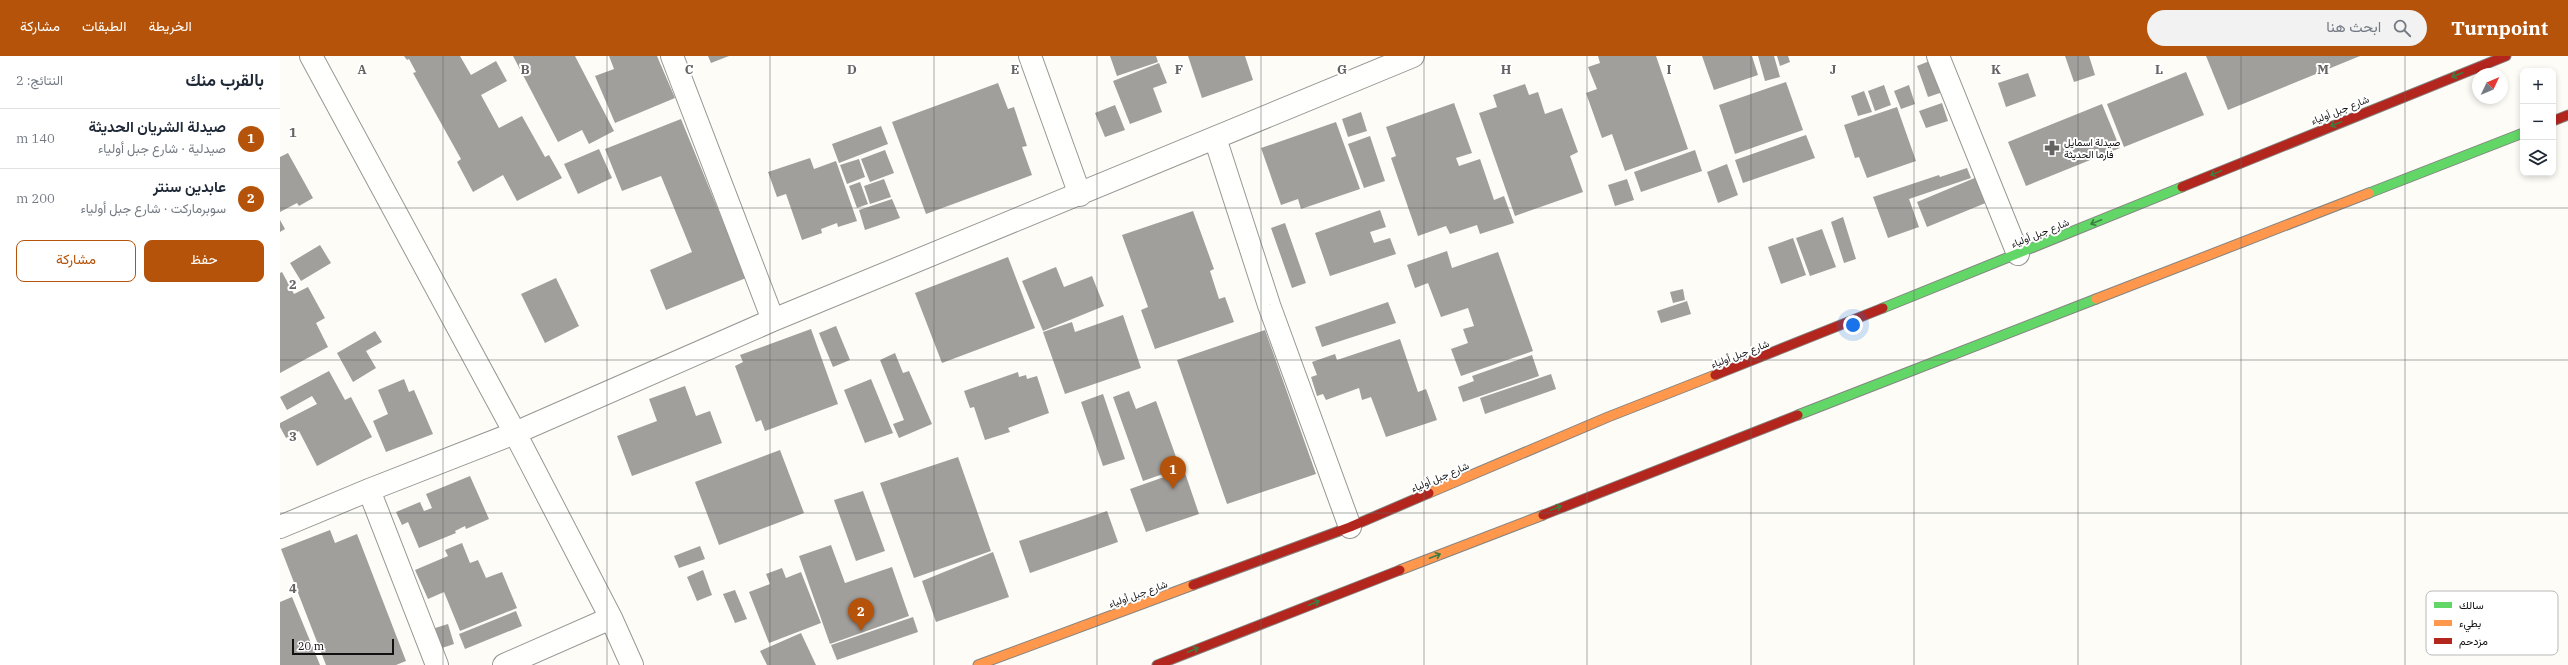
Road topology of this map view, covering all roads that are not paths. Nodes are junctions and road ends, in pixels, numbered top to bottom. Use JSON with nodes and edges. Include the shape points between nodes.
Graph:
{"nodes":[{"id":1,"x":311,"y":56,"type":"edge"},
{"id":2,"x":672,"y":56,"type":"edge"},
{"id":3,"x":1030,"y":56,"type":"edge"},
{"id":4,"x":1413,"y":56,"type":"edge"},
{"id":5,"x":1938,"y":56,"type":"edge"},
{"id":6,"x":2506,"y":56,"type":"edge"},
{"id":7,"x":2568,"y":115,"type":"edge"},
{"id":8,"x":2556,"y":120,"type":"edge"},
{"id":9,"x":2520,"y":134,"type":"edge"},
{"id":10,"x":1215,"y":138,"type":"junction"},
{"id":11,"x":1080,"y":195,"type":"junction"},
{"id":12,"x":2018,"y":254,"type":"junction"},
{"id":13,"x":773,"y":320,"type":"junction"},
{"id":14,"x":515,"y":433,"type":"junction"},
{"id":15,"x":369,"y":490,"type":"junction"},
{"id":16,"x":280,"y":527,"type":"edge"},
{"id":17,"x":1350,"y":527,"type":"junction"},
{"id":18,"x":611,"y":618,"type":"junction"},
{"id":19,"x":437,"y":665,"type":"edge"},
{"id":20,"x":504,"y":665,"type":"edge"},
{"id":21,"x":632,"y":665,"type":"edge"},
{"id":22,"x":978,"y":665,"type":"edge"},
{"id":23,"x":1157,"y":665,"type":"edge"}],
"edges":[{"from":1,"to":14,"type":"street"},
{"from":2,"to":13,"type":"street"},
{"from":3,"to":11,"type":"street"},
{"from":4,"to":10,"type":"street"},
{"from":5,"to":12,"type":"street"},
{"from":6,"to":12,"type":"main road","name":"شارع جبل أولياء","one_way":true},
{"from":7,"to":8,"type":"main road"},
{"from":23,"to":9,"type":"main road","one_way":true},
{"from":10,"to":11,"type":"street"},
{"from":10,"to":17,"type":"street","via":[[1269,305]]},
{"from":11,"to":13,"type":"street"},
{"from":12,"to":17,"type":"main road","name":"شارع جبل أولياء","via":[[1608,417]]},
{"from":13,"to":14,"type":"street"},
{"from":14,"to":15,"type":"street"},
{"from":14,"to":18,"type":"street"},
{"from":15,"to":16,"type":"street"},
{"from":15,"to":19,"type":"street"},
{"from":17,"to":22,"type":"main road","name":"شارع جبل أولياء"},
{"from":18,"to":20,"type":"street"},
{"from":18,"to":21,"type":"street"}]}
